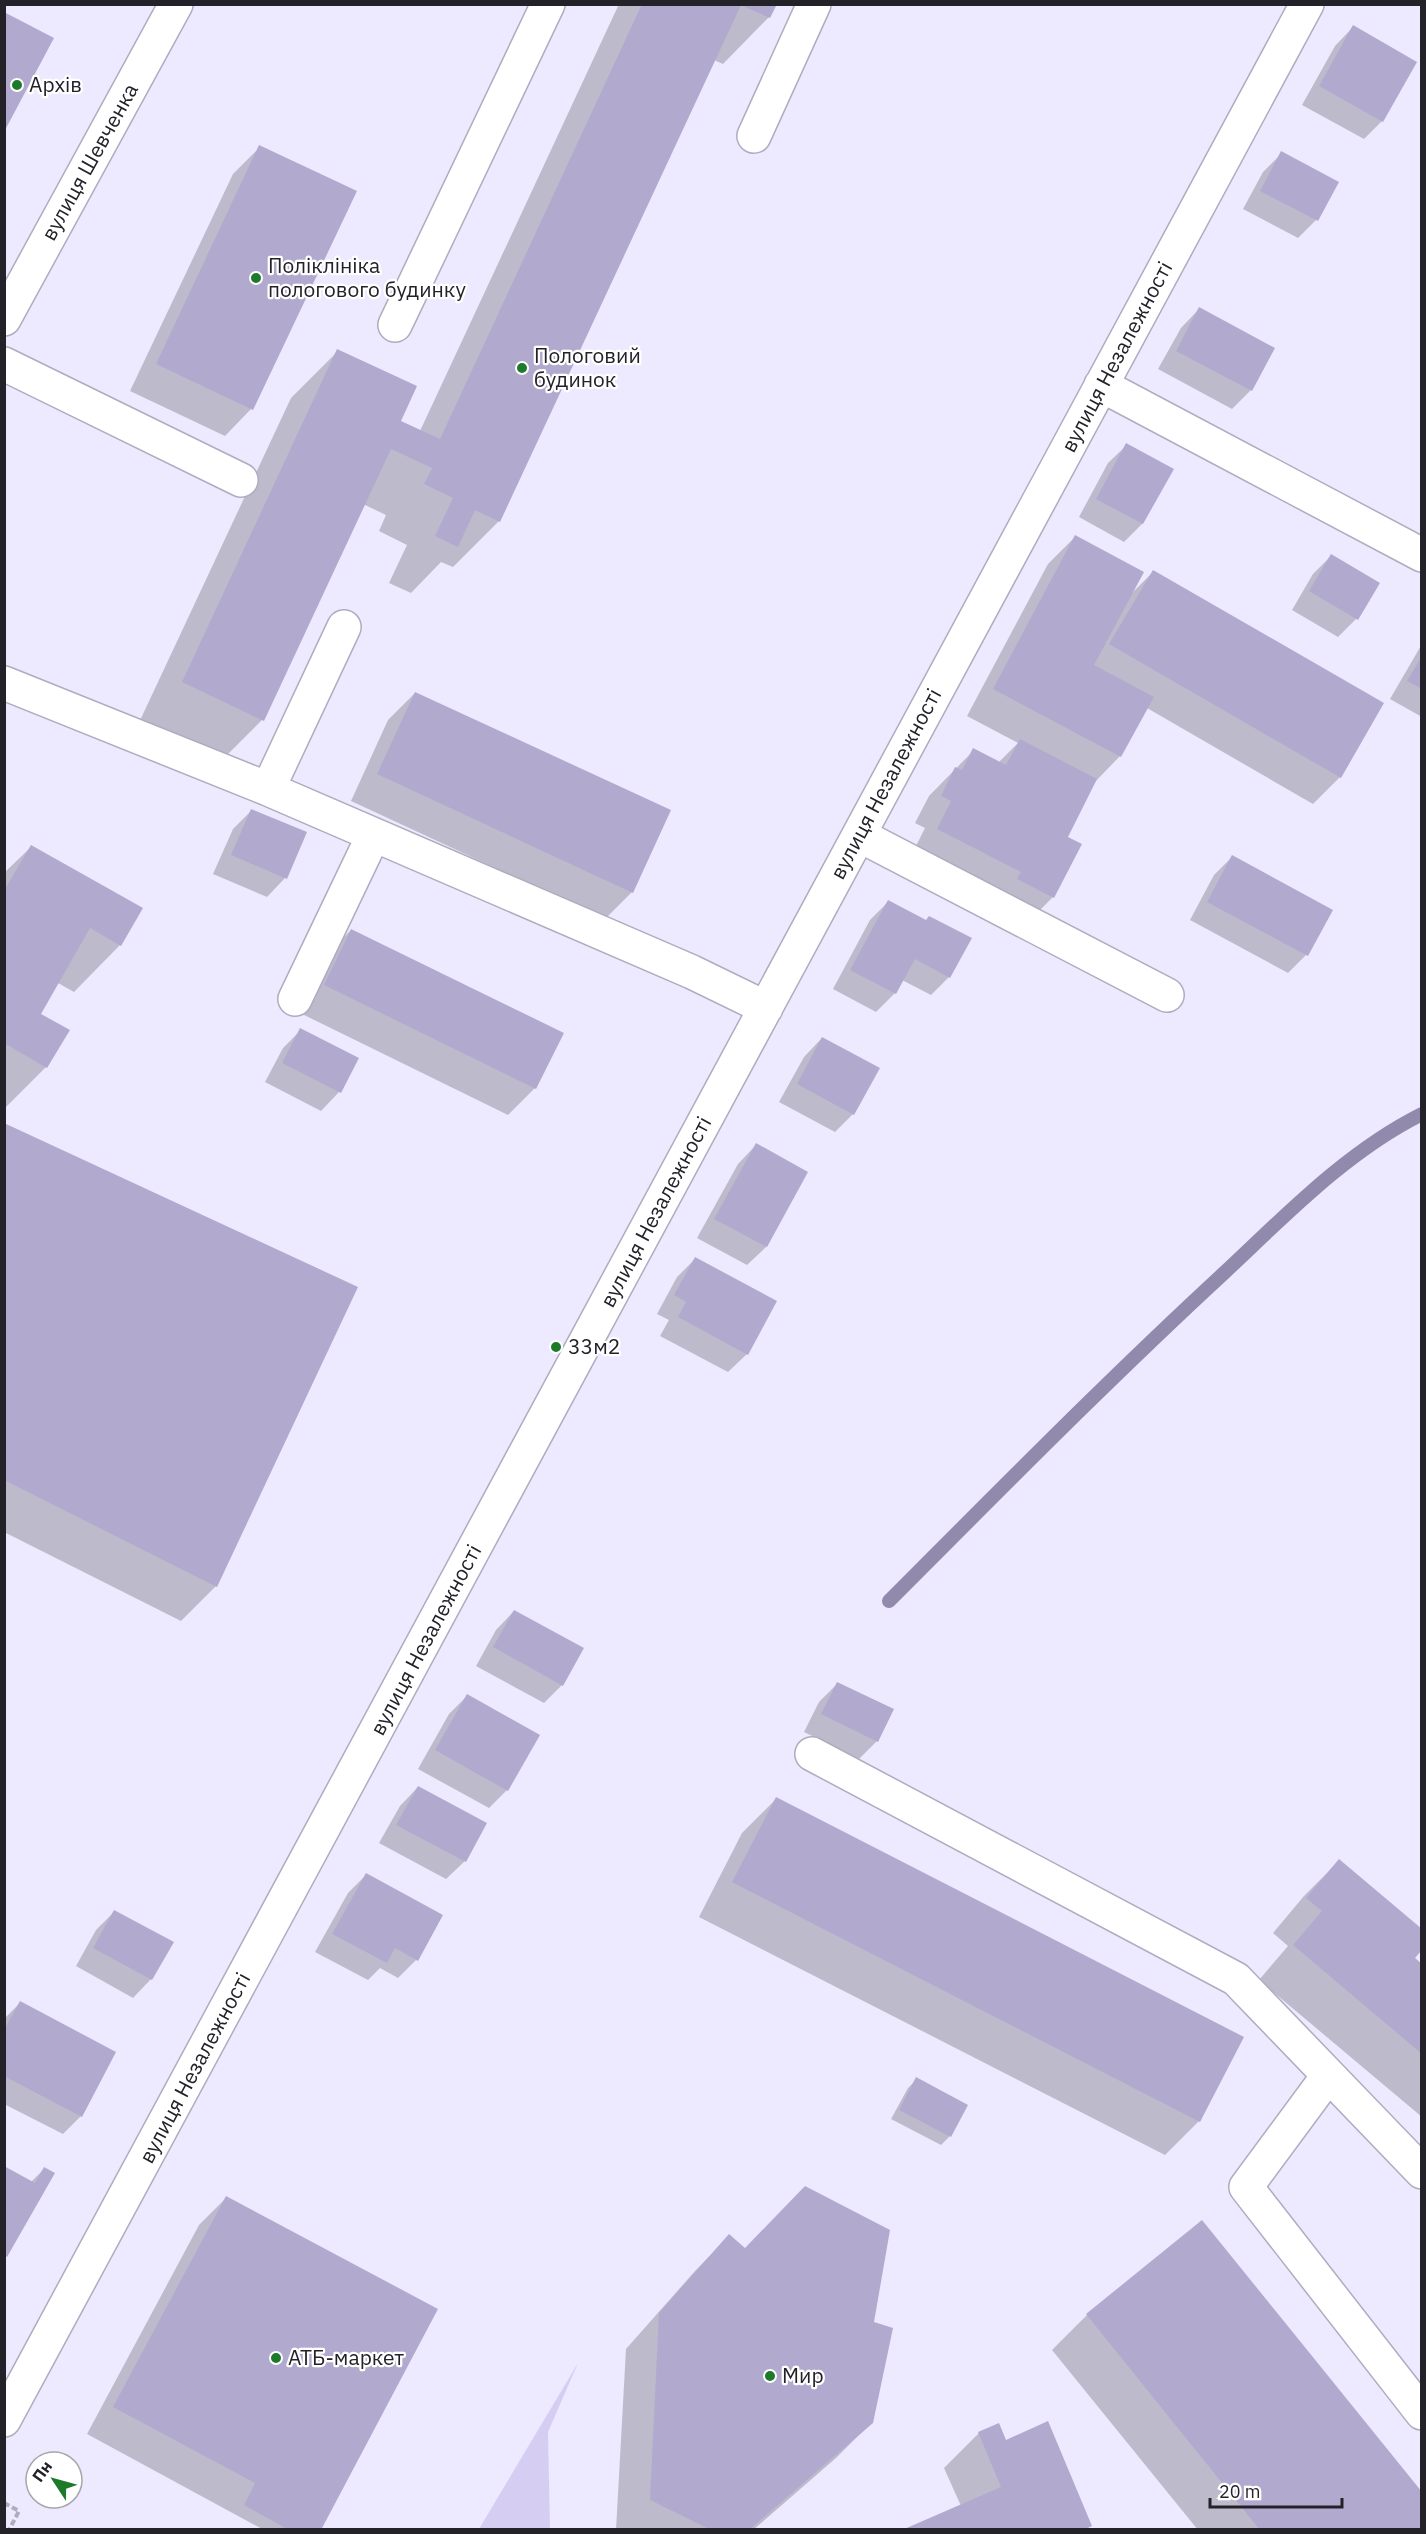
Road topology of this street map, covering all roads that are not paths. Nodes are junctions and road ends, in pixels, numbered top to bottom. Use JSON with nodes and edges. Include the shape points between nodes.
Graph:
{"nodes":[{"id":1,"x":176,"y":4,"type":"edge"},
{"id":2,"x":548,"y":4,"type":"edge"},
{"id":3,"x":814,"y":4,"type":"edge"},
{"id":4,"x":1307,"y":4,"type":"edge"},
{"id":5,"x":754,"y":136,"type":"dead end"},
{"id":6,"x":4,"y":319,"type":"edge"},
{"id":7,"x":395,"y":325,"type":"dead end"},
{"id":8,"x":4,"y":364,"type":"edge"},
{"id":9,"x":1101,"y":386,"type":"junction"},
{"id":10,"x":241,"y":480,"type":"dead end"},
{"id":11,"x":1422,"y":555,"type":"edge"},
{"id":12,"x":344,"y":627,"type":"dead end"},
{"id":13,"x":4,"y":682,"type":"edge"},
{"id":14,"x":267,"y":789,"type":"junction"},
{"id":15,"x":859,"y":835,"type":"junction"},
{"id":16,"x":373,"y":836,"type":"junction"},
{"id":17,"x":1167,"y":995,"type":"dead end"},
{"id":18,"x":295,"y":999,"type":"dead end"},
{"id":19,"x":766,"y":1008,"type":"junction"},
{"id":20,"x":812,"y":1754,"type":"dead end"},
{"id":21,"x":1328,"y":2076,"type":"junction"},
{"id":22,"x":1422,"y":2172,"type":"edge"},
{"id":23,"x":1422,"y":2413,"type":"edge"},
{"id":24,"x":4,"y":2420,"type":"edge"}],
"edges":[{"from":1,"to":6,"type":"street","name":"вулиця Шевченка"},
{"from":2,"to":7,"type":"street"},
{"from":3,"to":5,"type":"street"},
{"from":4,"to":9,"type":"street","name":"вулиця Незалежності"},
{"from":8,"to":10,"type":"street"},
{"from":9,"to":11,"type":"street"},
{"from":9,"to":15,"type":"street","name":"вулиця Незалежності"},
{"from":12,"to":14,"type":"street"},
{"from":13,"to":14,"type":"street"},
{"from":14,"to":16,"type":"street"},
{"from":15,"to":17,"type":"street"},
{"from":15,"to":19,"type":"street","name":"вулиця Незалежності"},
{"from":16,"to":18,"type":"street"},
{"from":16,"to":19,"type":"street","via":[[692,972]]},
{"from":19,"to":24,"type":"street","name":"вулиця Незалежності"},
{"from":20,"to":21,"type":"street","via":[[1236,1979]]},
{"from":21,"to":22,"type":"street"},
{"from":21,"to":23,"type":"street","via":[[1246,2187]]}]}
